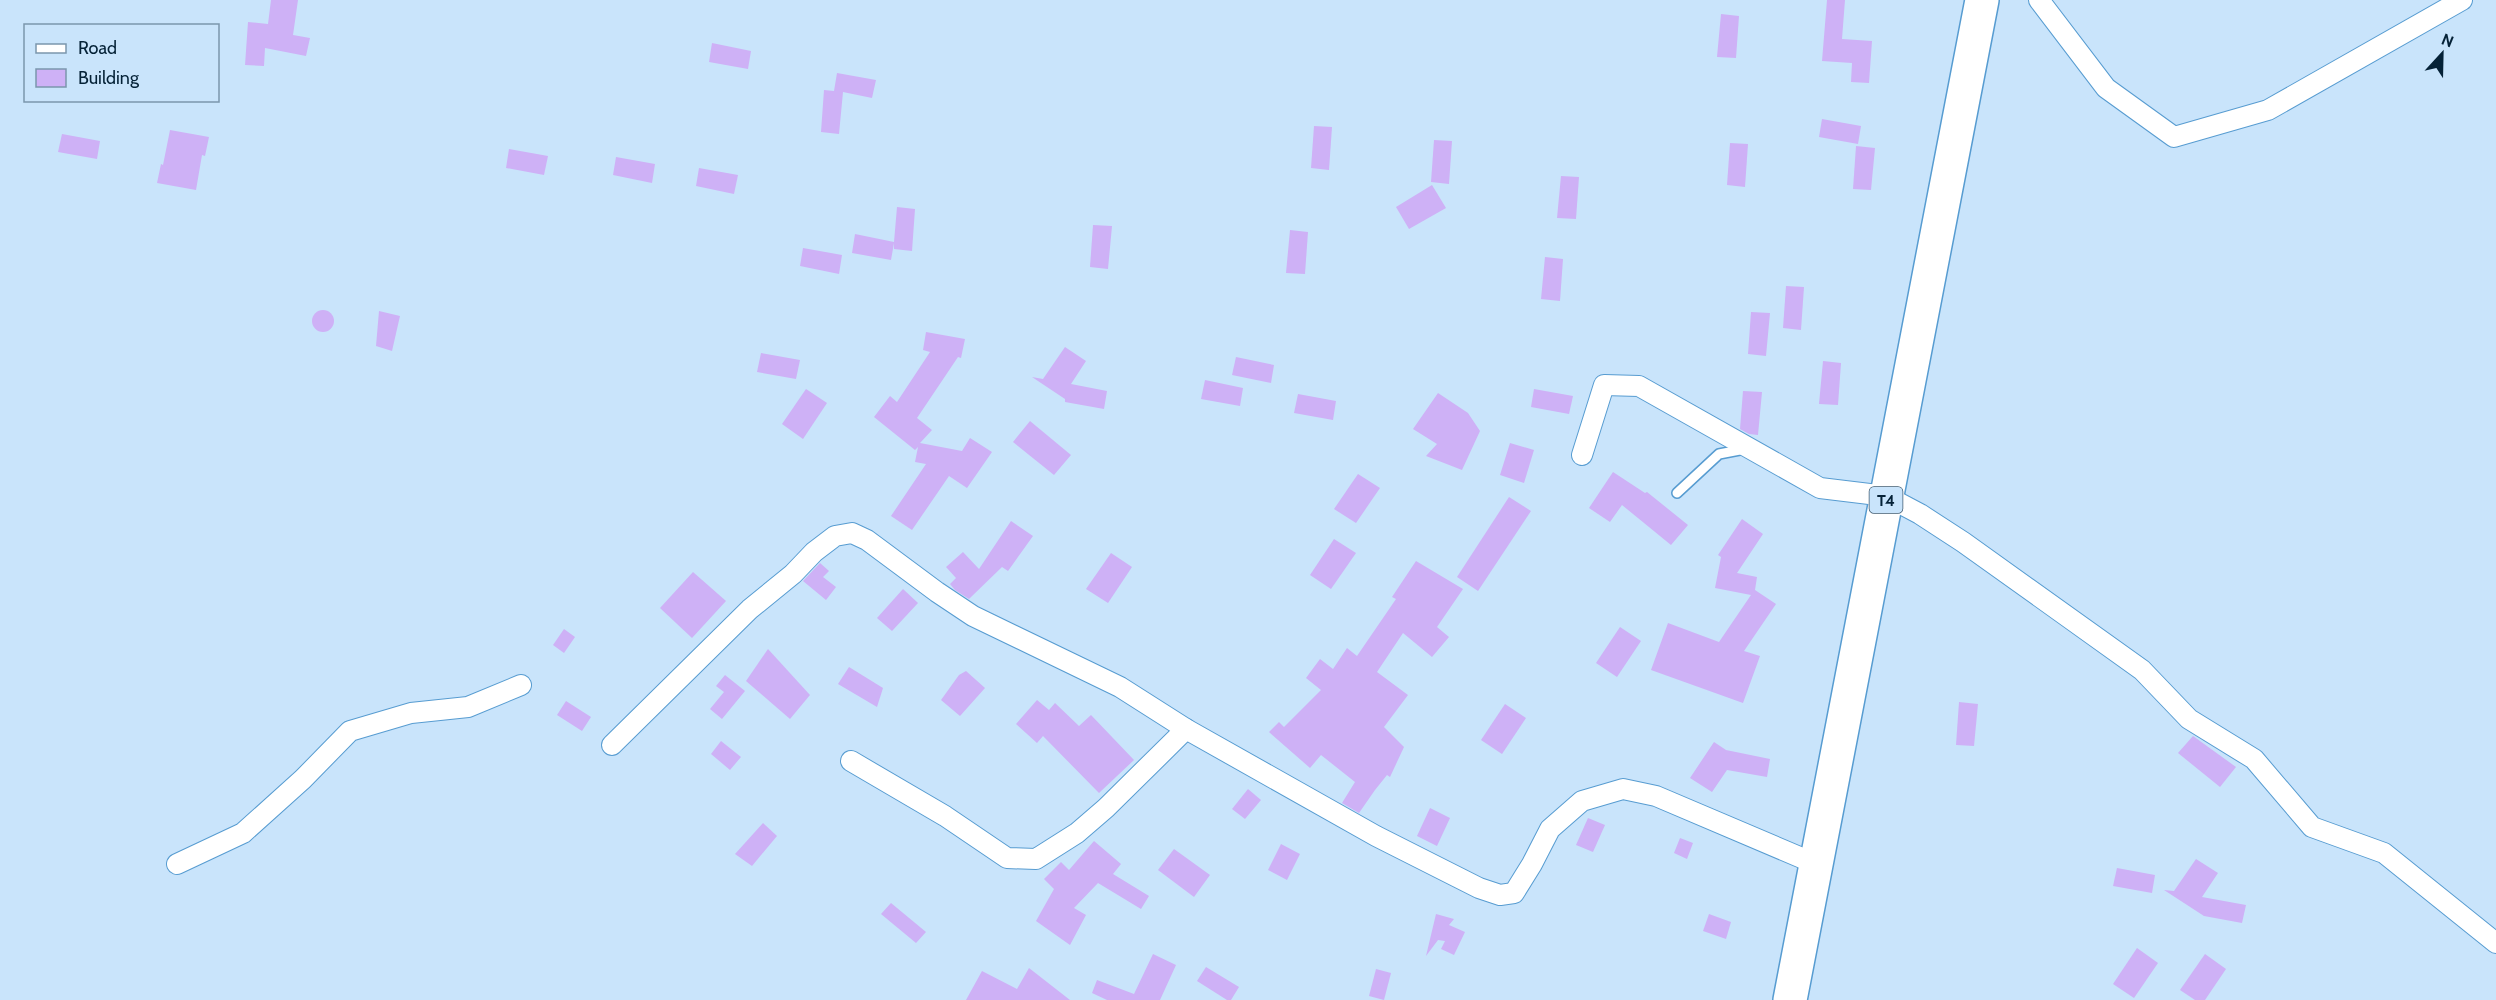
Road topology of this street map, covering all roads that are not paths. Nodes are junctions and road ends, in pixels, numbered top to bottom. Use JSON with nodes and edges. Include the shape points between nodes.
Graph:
{"nodes":[{"id":1,"x":1982,"y":0,"type":"edge"},
{"id":2,"x":2039,"y":0,"type":"edge"},
{"id":3,"x":2462,"y":0,"type":"edge"},
{"id":4,"x":1747,"y":448,"type":"junction"},
{"id":5,"x":1582,"y":455,"type":"dead end"},
{"id":6,"x":1677,"y":493,"type":"dead end"},
{"id":7,"x":1886,"y":496,"type":"junction"},
{"id":8,"x":521,"y":685,"type":"dead end"},
{"id":9,"x":1186,"y":729,"type":"junction"},
{"id":10,"x":612,"y":745,"type":"dead end"},
{"id":11,"x":851,"y":761,"type":"dead end"},
{"id":12,"x":177,"y":864,"type":"dead end"},
{"id":13,"x":1816,"y":864,"type":"junction"},
{"id":14,"x":2496,"y":943,"type":"edge"},
{"id":15,"x":1790,"y":1000,"type":"edge"}],
"edges":[{"from":1,"to":7,"type":"highway","number":"T4"},
{"from":2,"to":3,"type":"street","via":[[2106,88],[2174,137],[2268,110]]},
{"from":4,"to":5,"type":"street","via":[[1639,386],[1604,385]]},
{"from":4,"to":6,"type":"lane","via":[[1719,454]]},
{"from":4,"to":7,"type":"street","via":[[1820,489]]},
{"from":7,"to":13,"type":"highway","number":"T4"},
{"from":7,"to":14,"type":"street","via":[[1963,542],[2142,670],[2189,719],[2254,759],[2312,827],[2384,853]]},
{"from":8,"to":12,"type":"street","via":[[468,707],[411,713],[350,731],[243,833]]},
{"from":9,"to":10,"type":"street","via":[[1120,687],[973,616],[852,533],[835,536],[814,552]]},
{"from":9,"to":11,"type":"street","via":[[1106,808],[1077,833],[1036,859],[1007,858]]},
{"from":9,"to":13,"type":"street","via":[[1376,836],[1500,895],[1514,893],[1550,829],[1582,801],[1623,789],[1656,796]]},
{"from":13,"to":15,"type":"highway","number":"T4"}]}
